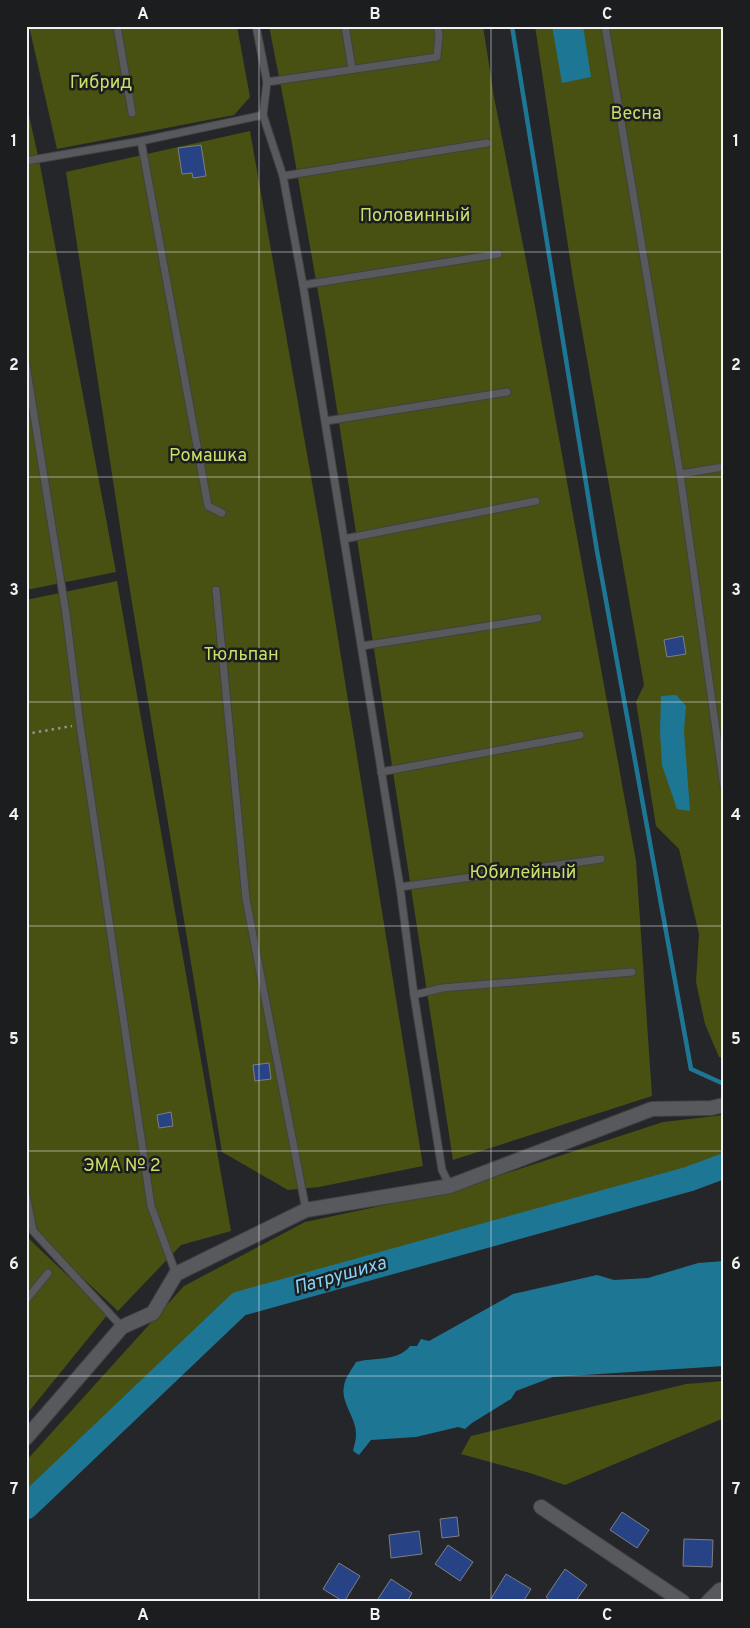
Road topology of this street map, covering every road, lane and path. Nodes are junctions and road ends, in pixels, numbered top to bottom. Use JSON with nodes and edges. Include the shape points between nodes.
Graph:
{"nodes":[{"id":1,"x":118,"y":26,"type":"edge"},
{"id":2,"x":256,"y":26,"type":"edge"},
{"id":3,"x":345,"y":26,"type":"edge"},
{"id":4,"x":437,"y":26,"type":"edge"},
{"id":5,"x":606,"y":26,"type":"edge"},
{"id":6,"x":352,"y":69,"type":"junction"},
{"id":7,"x":267,"y":82,"type":"junction"},
{"id":8,"x":132,"y":113,"type":"dead end"},
{"id":9,"x":263,"y":115,"type":"junction"},
{"id":10,"x":141,"y":141,"type":"junction"},
{"id":11,"x":487,"y":143,"type":"dead end"},
{"id":12,"x":26,"y":161,"type":"edge"},
{"id":13,"x":283,"y":176,"type":"junction"},
{"id":14,"x":498,"y":254,"type":"dead end"},
{"id":15,"x":304,"y":285,"type":"junction"},
{"id":16,"x":26,"y":365,"type":"edge"},
{"id":17,"x":507,"y":392,"type":"dead end"},
{"id":18,"x":326,"y":421,"type":"junction"},
{"id":19,"x":724,"y":467,"type":"edge"},
{"id":20,"x":680,"y":474,"type":"junction"},
{"id":21,"x":536,"y":501,"type":"dead end"},
{"id":22,"x":222,"y":513,"type":"dead end"},
{"id":23,"x":344,"y":539,"type":"junction"},
{"id":24,"x":216,"y":590,"type":"dead end"},
{"id":25,"x":538,"y":618,"type":"dead end"},
{"id":26,"x":362,"y":646,"type":"junction"},
{"id":27,"x":80,"y":725,"type":"junction"},
{"id":28,"x":26,"y":734,"type":"edge"},
{"id":29,"x":580,"y":735,"type":"dead end"},
{"id":30,"x":381,"y":772,"type":"junction"},
{"id":31,"x":724,"y":787,"type":"edge"},
{"id":32,"x":601,"y":860,"type":"dead end"},
{"id":33,"x":400,"y":887,"type":"junction"},
{"id":34,"x":632,"y":972,"type":"dead end"},
{"id":35,"x":414,"y":995,"type":"junction"},
{"id":36,"x":724,"y":1105,"type":"edge"},
{"id":37,"x":450,"y":1186,"type":"junction"},
{"id":38,"x":26,"y":1195,"type":"edge"},
{"id":39,"x":306,"y":1210,"type":"junction"},
{"id":40,"x":48,"y":1272,"type":"dead end"},
{"id":41,"x":176,"y":1274,"type":"junction"},
{"id":42,"x":26,"y":1300,"type":"edge"},
{"id":43,"x":122,"y":1327,"type":"junction"},
{"id":44,"x":26,"y":1438,"type":"edge"},
{"id":45,"x":541,"y":1507,"type":"dead end"},
{"id":46,"x":724,"y":1590,"type":"edge"},
{"id":47,"x":682,"y":1602,"type":"edge"},
{"id":48,"x":708,"y":1602,"type":"edge"}],
"edges":[{"from":1,"to":8,"type":"lane"},
{"from":2,"to":7,"type":"lane"},
{"from":3,"to":6,"type":"lane"},
{"from":4,"to":6,"type":"lane","via":[[437,57]]},
{"from":5,"to":20,"type":"lane"},
{"from":6,"to":7,"type":"lane"},
{"from":7,"to":9,"type":"lane"},
{"from":9,"to":10,"type":"lane"},
{"from":9,"to":13,"type":"lane"},
{"from":10,"to":12,"type":"lane"},
{"from":10,"to":22,"type":"lane","via":[[208,506]]},
{"from":11,"to":13,"type":"lane"},
{"from":13,"to":15,"type":"lane"},
{"from":14,"to":15,"type":"lane"},
{"from":15,"to":18,"type":"lane"},
{"from":16,"to":27,"type":"lane","via":[[66,614]]},
{"from":17,"to":18,"type":"lane"},
{"from":18,"to":23,"type":"lane"},
{"from":19,"to":20,"type":"lane"},
{"from":20,"to":31,"type":"lane"},
{"from":21,"to":23,"type":"lane"},
{"from":23,"to":26,"type":"lane"},
{"from":24,"to":39,"type":"lane","via":[[246,899]]},
{"from":25,"to":26,"type":"lane"},
{"from":26,"to":30,"type":"lane"},
{"from":27,"to":28,"type":"path"},
{"from":27,"to":41,"type":"lane","via":[[151,1206]]},
{"from":29,"to":30,"type":"lane"},
{"from":30,"to":33,"type":"lane"},
{"from":32,"to":33,"type":"lane"},
{"from":33,"to":35,"type":"lane"},
{"from":34,"to":35,"type":"lane","via":[[442,988]]},
{"from":35,"to":37,"type":"lane","via":[[442,1170]]},
{"from":36,"to":37,"type":"street","via":[[652,1109]]},
{"from":37,"to":39,"type":"street"},
{"from":38,"to":43,"type":"lane","via":[[33,1231]]},
{"from":39,"to":41,"type":"street"},
{"from":40,"to":42,"type":"lane"},
{"from":41,"to":43,"type":"street","via":[[152,1313]]},
{"from":43,"to":44,"type":"street"},
{"from":45,"to":47,"type":"street"},
{"from":46,"to":48,"type":"street"}]}
